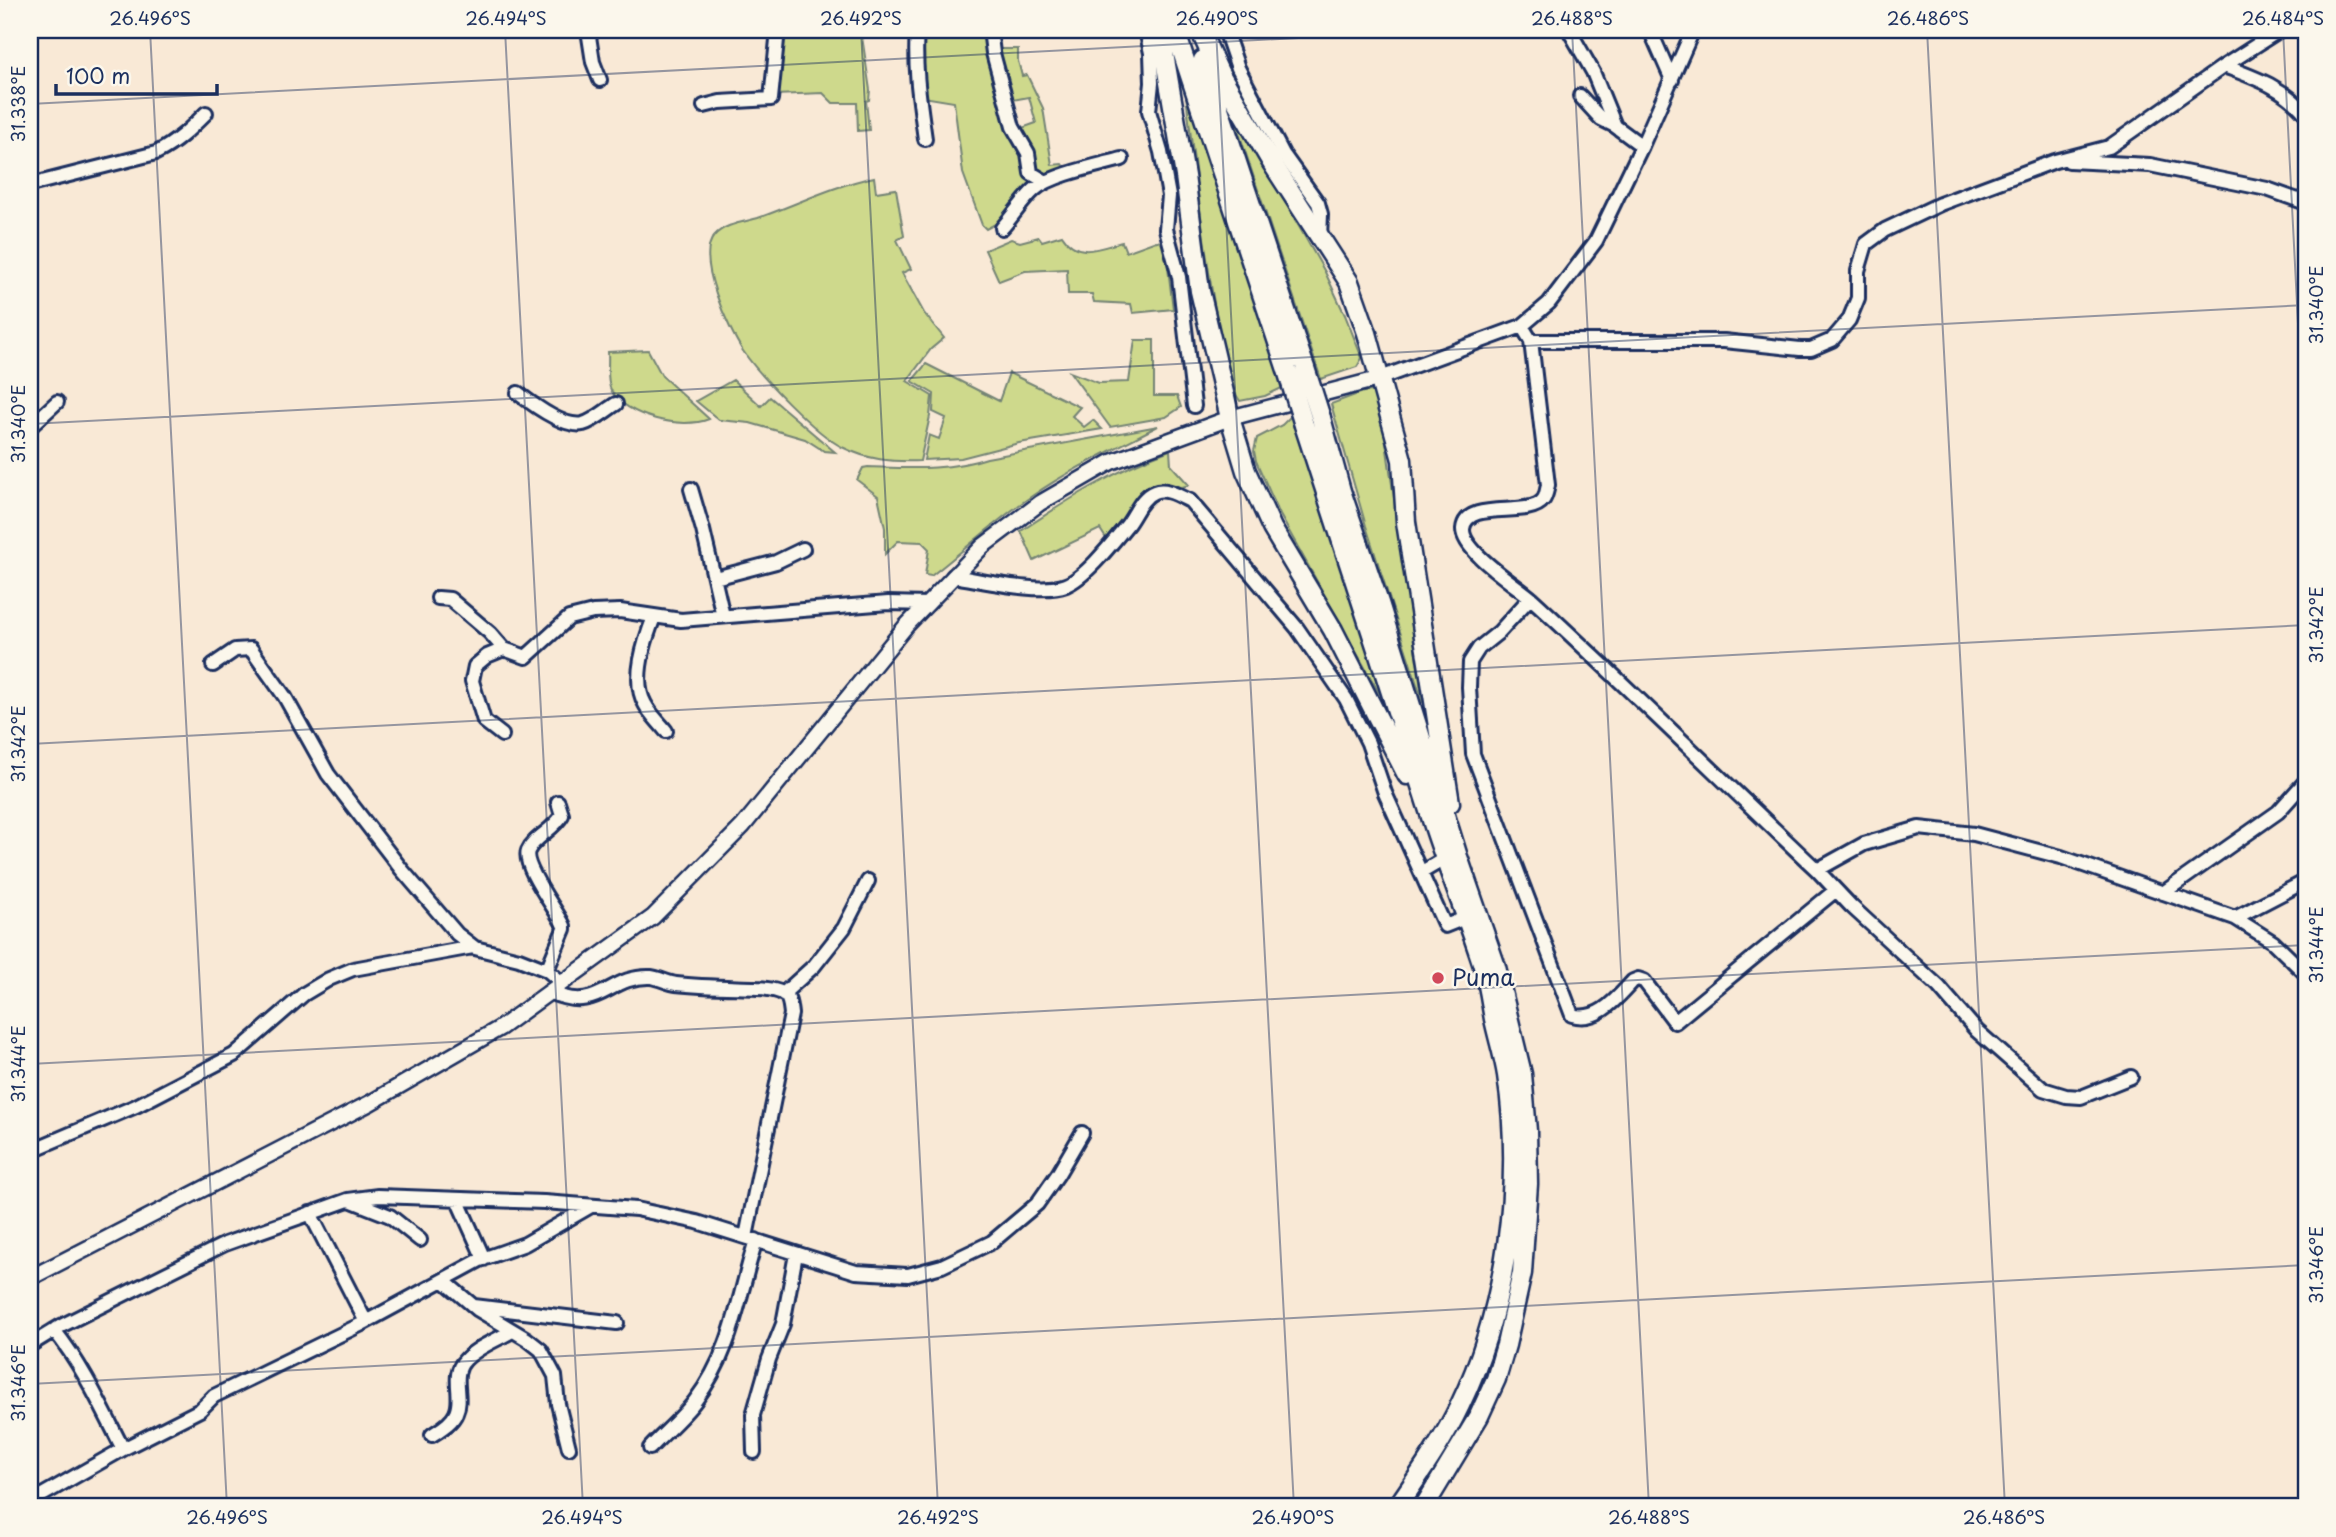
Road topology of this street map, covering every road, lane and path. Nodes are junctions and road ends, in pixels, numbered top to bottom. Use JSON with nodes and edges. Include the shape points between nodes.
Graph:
{"nodes":[{"id":1,"x":588,"y":30,"type":"edge"},
{"id":2,"x":778,"y":30,"type":"edge"},
{"id":3,"x":917,"y":30,"type":"edge"},
{"id":4,"x":990,"y":30,"type":"edge"},
{"id":5,"x":1146,"y":30,"type":"edge"},
{"id":6,"x":1160,"y":30,"type":"edge"},
{"id":7,"x":1175,"y":30,"type":"edge"},
{"id":8,"x":1194,"y":30,"type":"edge"},
{"id":9,"x":1200,"y":30,"type":"edge"},
{"id":10,"x":1225,"y":30,"type":"edge"},
{"id":11,"x":1569,"y":30,"type":"edge"},
{"id":12,"x":1650,"y":30,"type":"edge"},
{"id":13,"x":1693,"y":30,"type":"edge"},
{"id":14,"x":2280,"y":30,"type":"edge"},
{"id":15,"x":2224,"y":66,"type":"junction"},
{"id":16,"x":600,"y":80,"type":"dead end"},
{"id":17,"x":1672,"y":80,"type":"junction"},
{"id":18,"x":1580,"y":96,"type":"dead end"},
{"id":19,"x":704,"y":106,"type":"dead end"},
{"id":20,"x":206,"y":113,"type":"dead end"},
{"id":21,"x":2306,"y":114,"type":"edge"},
{"id":22,"x":1615,"y":126,"type":"junction"},
{"id":23,"x":925,"y":139,"type":"dead end"},
{"id":24,"x":1642,"y":146,"type":"junction"},
{"id":25,"x":1122,"y":159,"type":"dead end"},
{"id":26,"x":2055,"y":160,"type":"junction"},
{"id":27,"x":1046,"y":182,"type":"junction"},
{"id":28,"x":30,"y":186,"type":"edge"},
{"id":29,"x":2306,"y":203,"type":"edge"},
{"id":30,"x":1002,"y":228,"type":"dead end"},
{"id":31,"x":1320,"y":238,"type":"junction"},
{"id":32,"x":1522,"y":326,"type":"junction"},
{"id":33,"x":1531,"y":341,"type":"junction"},
{"id":34,"x":1378,"y":379,"type":"junction"},
{"id":35,"x":518,"y":393,"type":"dead end"},
{"id":36,"x":57,"y":402,"type":"dead end"},
{"id":37,"x":616,"y":404,"type":"dead end"},
{"id":38,"x":1194,"y":406,"type":"dead end"},
{"id":39,"x":1230,"y":418,"type":"junction"},
{"id":40,"x":30,"y":427,"type":"edge"},
{"id":41,"x":691,"y":489,"type":"dead end"},
{"id":42,"x":803,"y":549,"type":"dead end"},
{"id":43,"x":953,"y":576,"type":"junction"},
{"id":44,"x":715,"y":578,"type":"junction"},
{"id":45,"x":438,"y":598,"type":"dead end"},
{"id":46,"x":1530,"y":598,"type":"junction"},
{"id":47,"x":928,"y":604,"type":"junction"},
{"id":48,"x":723,"y":616,"type":"junction"},
{"id":49,"x":654,"y":617,"type":"junction"},
{"id":50,"x":504,"y":649,"type":"junction"},
{"id":51,"x":213,"y":665,"type":"dead end"},
{"id":52,"x":666,"y":731,"type":"dead end"},
{"id":53,"x":502,"y":734,"type":"dead end"},
{"id":54,"x":2304,"y":783,"type":"dead end"},
{"id":55,"x":558,"y":802,"type":"dead end"},
{"id":56,"x":1451,"y":858,"type":"junction"},
{"id":57,"x":1817,"y":870,"type":"junction"},
{"id":58,"x":1422,"y":872,"type":"junction"},
{"id":59,"x":868,"y":881,"type":"dead end"},
{"id":60,"x":2306,"y":881,"type":"edge"},
{"id":61,"x":1836,"y":890,"type":"junction"},
{"id":62,"x":2163,"y":893,"type":"junction"},
{"id":63,"x":1465,"y":918,"type":"junction"},
{"id":64,"x":2235,"y":918,"type":"junction"},
{"id":65,"x":473,"y":947,"type":"junction"},
{"id":66,"x":547,"y":970,"type":"junction"},
{"id":67,"x":2306,"y":974,"type":"edge"},
{"id":68,"x":562,"y":983,"type":"junction"},
{"id":69,"x":549,"y":992,"type":"junction"},
{"id":70,"x":783,"y":994,"type":"junction"},
{"id":71,"x":2131,"y":1077,"type":"dead end"},
{"id":72,"x":1082,"y":1133,"type":"dead end"},
{"id":73,"x":30,"y":1151,"type":"edge"},
{"id":74,"x":457,"y":1199,"type":"junction"},
{"id":75,"x":348,"y":1200,"type":"junction"},
{"id":76,"x":591,"y":1206,"type":"junction"},
{"id":77,"x":310,"y":1213,"type":"junction"},
{"id":78,"x":751,"y":1238,"type":"junction"},
{"id":79,"x":420,"y":1240,"type":"dead end"},
{"id":80,"x":796,"y":1254,"type":"junction"},
{"id":81,"x":484,"y":1259,"type":"junction"},
{"id":82,"x":30,"y":1278,"type":"edge"},
{"id":83,"x":444,"y":1281,"type":"junction"},
{"id":84,"x":474,"y":1306,"type":"junction"},
{"id":85,"x":366,"y":1322,"type":"junction"},
{"id":86,"x":617,"y":1323,"type":"dead end"},
{"id":87,"x":54,"y":1330,"type":"junction"},
{"id":88,"x":512,"y":1331,"type":"junction"},
{"id":89,"x":30,"y":1345,"type":"edge"},
{"id":90,"x":432,"y":1435,"type":"dead end"},
{"id":91,"x":569,"y":1448,"type":"dead end"},
{"id":92,"x":650,"y":1448,"type":"dead end"},
{"id":93,"x":122,"y":1449,"type":"junction"},
{"id":94,"x":754,"y":1452,"type":"dead end"},
{"id":95,"x":30,"y":1500,"type":"edge"},
{"id":96,"x":1397,"y":1507,"type":"edge"},
{"id":97,"x":1424,"y":1507,"type":"edge"}],
"edges":[{"from":1,"to":16,"type":"street"},
{"from":2,"to":19,"type":"street","via":[[771,99]]},
{"from":3,"to":23,"type":"street"},
{"from":4,"to":27,"type":"street","via":[[1013,127],[1028,153],[1031,173]]},
{"from":5,"to":38,"type":"street","via":[[1152,73],[1149,111],[1168,196],[1166,229],[1179,277]]},
{"from":6,"to":39,"type":"highway","via":[[1200,291]]},
{"from":7,"to":56,"type":"highway","bridge":true},
{"from":8,"to":56,"type":"highway","bridge":true,"via":[[1379,603]]},
{"from":9,"to":31,"type":"highway","via":[[1219,72]]},
{"from":10,"to":31,"type":"street","via":[[1238,68],[1283,154],[1318,203]]},
{"from":11,"to":22,"type":"street"},
{"from":12,"to":17,"type":"street"},
{"from":13,"to":17,"type":"street"},
{"from":14,"to":15,"type":"street"},
{"from":15,"to":21,"type":"street","via":[[2272,85]]},
{"from":15,"to":26,"type":"street","via":[[2109,147]]},
{"from":17,"to":24,"type":"street"},
{"from":18,"to":22,"type":"street","via":[[1601,119]]},
{"from":20,"to":28,"type":"street","via":[[186,134],[156,153]]},
{"from":22,"to":24,"type":"street"},
{"from":24,"to":32,"type":"street","via":[[1596,242],[1549,303]]},
{"from":25,"to":27,"type":"street"},
{"from":26,"to":29,"type":"street","via":[[2150,165],[2267,189]]},
{"from":26,"to":33,"type":"street","via":[[1940,204],[1866,244],[1858,271],[1858,298],[1849,320],[1832,340],[1811,349],[1724,341]]},
{"from":27,"to":30,"type":"street"},
{"from":31,"to":34,"type":"highway","via":[[1349,282]]},
{"from":32,"to":33,"type":"street"},
{"from":32,"to":34,"type":"street"},
{"from":33,"to":46,"type":"street","via":[[1548,485],[1543,500],[1533,507],[1476,513],[1463,530],[1469,547]]},
{"from":34,"to":39,"type":"main road"},
{"from":34,"to":56,"type":"highway","via":[[1402,460],[1422,635],[1439,726]]},
{"from":35,"to":37,"type":"street","via":[[536,407],[576,425]]},
{"from":36,"to":40,"type":"street"},
{"from":39,"to":43,"type":"main road","via":[[1087,475],[992,538]]},
{"from":39,"to":56,"type":"highway","via":[[1246,471],[1272,528],[1333,630]]},
{"from":41,"to":44,"type":"street"},
{"from":42,"to":44,"type":"street","via":[[776,562]]},
{"from":43,"to":47,"type":"main road"},
{"from":43,"to":58,"type":"street","via":[[1047,589],[1067,585],[1085,572],[1146,498],[1167,491],[1189,501],[1297,628],[1346,699]]},
{"from":44,"to":48,"type":"street"},
{"from":45,"to":50,"type":"street","via":[[450,599]]},
{"from":46,"to":57,"type":"street"},
{"from":46,"to":61,"type":"street","via":[[1470,662],[1473,754],[1572,1015],[1607,1009],[1638,979],[1675,1022]]},
{"from":47,"to":48,"type":"street"},
{"from":47,"to":68,"type":"main road","via":[[744,826],[653,917]]},
{"from":48,"to":49,"type":"street"},
{"from":49,"to":50,"type":"street","via":[[593,612],[569,618],[526,657]]},
{"from":49,"to":52,"type":"street","via":[[639,675],[643,702]]},
{"from":50,"to":53,"type":"street","via":[[475,666],[472,681],[484,721]]},
{"from":51,"to":65,"type":"street","via":[[235,650],[251,649],[285,697],[328,774],[402,870]]},
{"from":54,"to":62,"type":"street","via":[[2278,812]]},
{"from":55,"to":66,"type":"street","via":[[562,815],[528,850],[527,859],[564,926]]},
{"from":56,"to":58,"type":"street"},
{"from":56,"to":63,"type":"highway"},
{"from":56,"to":97,"type":"highway","via":[[1496,967],[1522,1074],[1528,1184],[1522,1273],[1496,1378],[1479,1416]]},
{"from":57,"to":61,"type":"street"},
{"from":57,"to":62,"type":"street","via":[[1864,844],[1919,828],[1975,834],[2061,857]]},
{"from":58,"to":63,"type":"street","via":[[1445,926]]},
{"from":59,"to":70,"type":"street","via":[[844,928],[814,966]]},
{"from":60,"to":64,"type":"street"},
{"from":61,"to":71,"type":"street","via":[[1939,987],[1977,1031],[2043,1089],[2081,1097]]},
{"from":62,"to":64,"type":"street"},
{"from":63,"to":96,"type":"highway","via":[[1485,971],[1507,1076],[1512,1180],[1509,1230],[1492,1318],[1460,1405]]},
{"from":64,"to":67,"type":"street","via":[[2273,942]]},
{"from":65,"to":66,"type":"street"},
{"from":65,"to":73,"type":"street","via":[[353,969],[329,979],[304,994],[234,1055],[136,1106]]},
{"from":66,"to":68,"type":"street"},
{"from":68,"to":69,"type":"main road"},
{"from":69,"to":70,"type":"street","via":[[580,1001],[625,982],[652,977],[677,984],[764,988]]},
{"from":69,"to":82,"type":"main road","via":[[499,1028],[370,1103]]},
{"from":70,"to":78,"type":"street","via":[[791,1013]]},
{"from":72,"to":80,"type":"street","via":[[1037,1204],[992,1242],[942,1266],[908,1275],[856,1272]]},
{"from":74,"to":75,"type":"street","via":[[378,1196]]},
{"from":74,"to":76,"type":"street"},
{"from":74,"to":81,"type":"street"},
{"from":75,"to":77,"type":"street"},
{"from":75,"to":79,"type":"street","via":[[390,1216]]},
{"from":76,"to":78,"type":"street","via":[[636,1209]]},
{"from":76,"to":81,"type":"street","via":[[525,1244]]},
{"from":77,"to":85,"type":"street"},
{"from":77,"to":87,"type":"street","via":[[225,1244]]},
{"from":78,"to":80,"type":"street"},
{"from":78,"to":92,"type":"street","via":[[734,1324],[715,1368],[696,1400]]},
{"from":80,"to":94,"type":"street","via":[[783,1324],[753,1415]]},
{"from":81,"to":83,"type":"street"},
{"from":83,"to":84,"type":"street"},
{"from":83,"to":85,"type":"street"},
{"from":84,"to":86,"type":"street"},
{"from":84,"to":88,"type":"street"},
{"from":85,"to":93,"type":"street","via":[[214,1396],[200,1410]]},
{"from":87,"to":89,"type":"street"},
{"from":87,"to":93,"type":"street","via":[[80,1368]]},
{"from":88,"to":90,"type":"street","via":[[463,1361],[457,1379],[456,1414]]},
{"from":88,"to":91,"type":"street","via":[[541,1350],[551,1366]]},
{"from":93,"to":95,"type":"street"}]}
